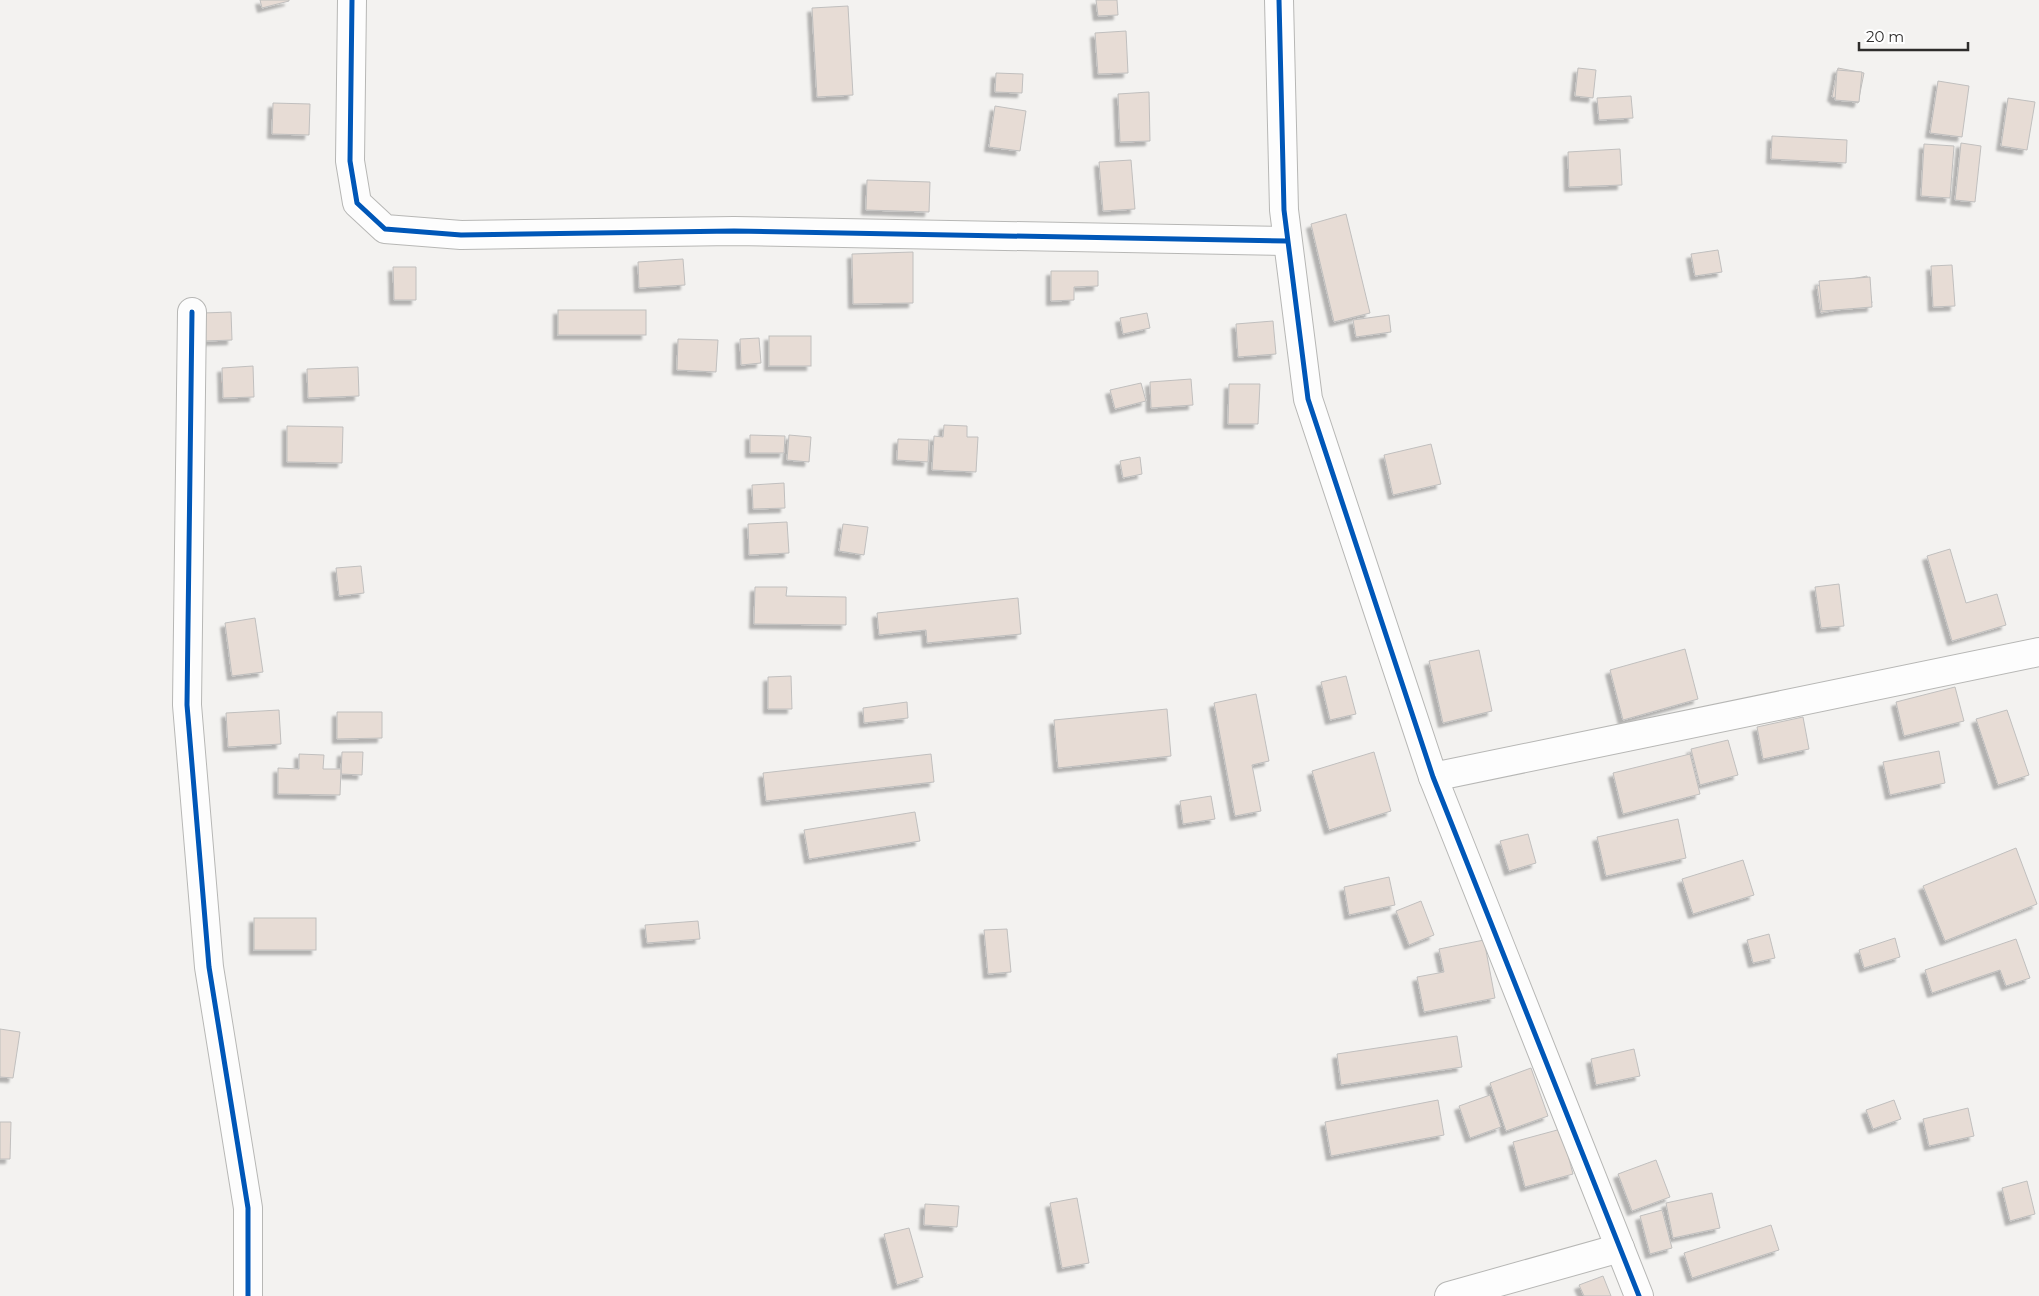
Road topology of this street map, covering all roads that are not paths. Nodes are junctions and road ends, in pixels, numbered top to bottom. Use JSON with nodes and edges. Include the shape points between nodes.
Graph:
{"nodes":[{"id":1,"x":352,"y":0,"type":"edge"},
{"id":2,"x":1279,"y":0,"type":"edge"},
{"id":3,"x":1287,"y":241,"type":"junction"},
{"id":4,"x":192,"y":312,"type":"dead end"},
{"id":5,"x":2039,"y":652,"type":"edge"},
{"id":6,"x":1433,"y":777,"type":"junction"},
{"id":7,"x":1620,"y":1248,"type":"junction"},
{"id":8,"x":248,"y":1296,"type":"edge"},
{"id":9,"x":1448,"y":1296,"type":"edge"},
{"id":10,"x":1639,"y":1296,"type":"edge"}],
"edges":[{"from":1,"to":3,"type":"street","via":[[350,161],[357,203],[385,229],[461,235],[734,231]]},
{"from":2,"to":3,"type":"street"},
{"from":3,"to":6,"type":"street","via":[[1308,399]]},
{"from":4,"to":8,"type":"street","via":[[187,705],[209,967],[248,1208]]},
{"from":5,"to":6,"type":"street"},
{"from":6,"to":7,"type":"street"},
{"from":7,"to":9,"type":"street"},
{"from":7,"to":10,"type":"street"}]}
